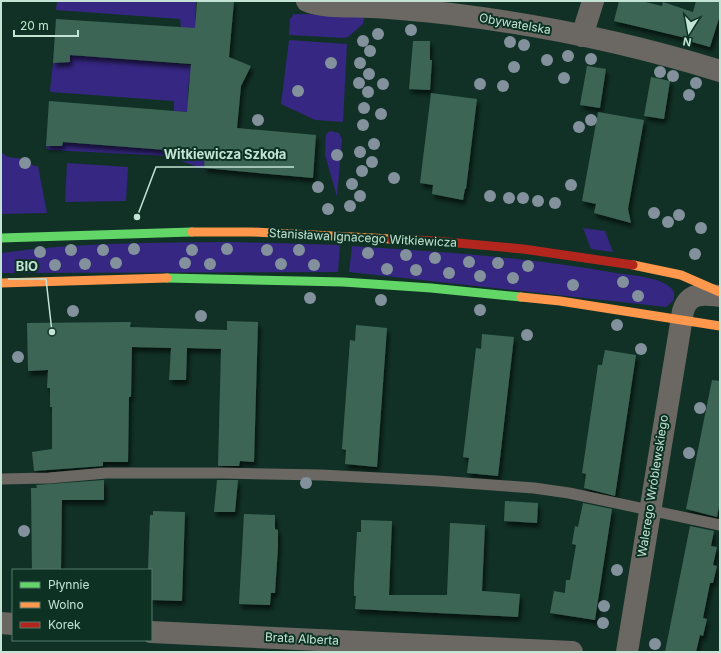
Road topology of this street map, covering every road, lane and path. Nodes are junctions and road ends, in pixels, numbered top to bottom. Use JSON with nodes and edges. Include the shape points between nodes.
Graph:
{"nodes":[{"id":1,"x":307,"y":1,"type":"edge"},
{"id":2,"x":593,"y":1,"type":"edge"},
{"id":3,"x":582,"y":36,"type":"junction"},
{"id":4,"x":720,"y":71,"type":"edge"},
{"id":5,"x":1,"y":238,"type":"edge"},
{"id":6,"x":1,"y":283,"type":"edge"},
{"id":7,"x":720,"y":292,"type":"edge"},
{"id":8,"x":720,"y":296,"type":"edge"},
{"id":9,"x":681,"y":319,"type":"junction"},
{"id":10,"x":720,"y":326,"type":"edge"},
{"id":11,"x":1,"y":479,"type":"edge"},
{"id":12,"x":649,"y":510,"type":"junction"},
{"id":13,"x":720,"y":525,"type":"edge"},
{"id":14,"x":1,"y":623,"type":"edge"},
{"id":15,"x":12,"y":624,"type":"edge"},
{"id":16,"x":152,"y":632,"type":"edge"},
{"id":17,"x":572,"y":652,"type":"edge"},
{"id":18,"x":626,"y":652,"type":"edge"}],
"edges":[{"from":1,"to":3,"type":"street","name":"Obywatelska","via":[[336,6],[410,9],[499,20]]},
{"from":2,"to":3,"type":"street"},
{"from":3,"to":4,"type":"street","name":"Obywatelska"},
{"from":5,"to":7,"type":"street","name":"Stanisława Ignacego Witkiewicza","via":[[166,232],[252,232],[436,241],[523,249],[642,266],[682,276]]},
{"from":6,"to":9,"type":"street","via":[[169,278],[343,282],[538,298]]},
{"from":8,"to":9,"type":"street","via":[[692,296],[684,305]]},
{"from":9,"to":10,"type":"street"},
{"from":9,"to":12,"type":"street","name":"Walerego Wróblewskiego"},
{"from":11,"to":12,"type":"lane","via":[[106,473],[321,475],[534,488]]},
{"from":12,"to":13,"type":"lane"},
{"from":12,"to":18,"type":"street","name":"Walerego Wróblewskiego"},
{"from":14,"to":15,"type":"street"},
{"from":16,"to":17,"type":"street","name":"Brata Alberta"}]}
